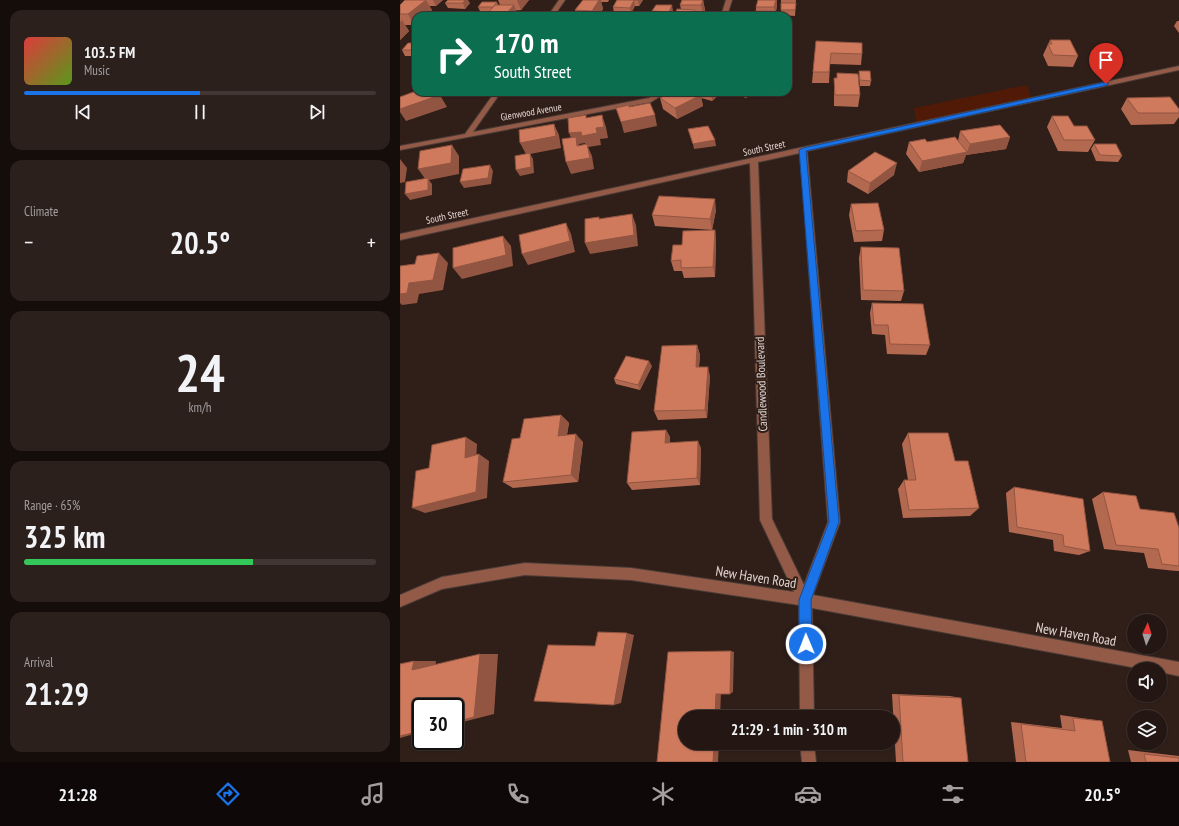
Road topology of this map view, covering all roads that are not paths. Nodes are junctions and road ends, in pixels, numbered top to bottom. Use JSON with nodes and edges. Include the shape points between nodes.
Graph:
{"nodes":[{"id":1,"x":562,"y":0,"type":"edge"},
{"id":2,"x":729,"y":0,"type":"edge"},
{"id":3,"x":554,"y":12,"type":"edge"},
{"id":4,"x":725,"y":12,"type":"edge"},
{"id":5,"x":1179,"y":68,"type":"edge"},
{"id":6,"x":495,"y":96,"type":"edge"},
{"id":7,"x":658,"y":96,"type":"edge"},
{"id":8,"x":468,"y":134,"type":"junction"},
{"id":9,"x":400,"y":148,"type":"edge"},
{"id":10,"x":803,"y":150,"type":"junction"},
{"id":11,"x":754,"y":160,"type":"junction"},
{"id":12,"x":400,"y":237,"type":"edge"},
{"id":13,"x":805,"y":600,"type":"junction"},
{"id":14,"x":400,"y":601,"type":"edge"},
{"id":15,"x":1179,"y":669,"type":"edge"},
{"id":16,"x":807,"y":710,"type":"edge"},
{"id":17,"x":808,"y":750,"type":"edge"},
{"id":18,"x":809,"y":762,"type":"edge"}],
"edges":[{"from":1,"to":3,"type":"street"},
{"from":2,"to":4,"type":"street"},
{"from":5,"to":10,"type":"street","name":"South Street"},
{"from":6,"to":8,"type":"street"},
{"from":7,"to":8,"type":"street","name":"Glenwood Avenue","via":[[651,100]]},
{"from":8,"to":9,"type":"street","name":"Glenwood Avenue"},
{"from":10,"to":11,"type":"street","name":"South Street"},
{"from":10,"to":13,"type":"street","name":"Candlewood Boulevard","via":[[834,522]]},
{"from":11,"to":12,"type":"street","name":"South Street"},
{"from":11,"to":13,"type":"street","name":"Candlewood Boulevard","via":[[766,520]]},
{"from":13,"to":14,"type":"street","name":"New Haven Road","via":[[631,574],[525,569],[442,583]]},
{"from":13,"to":15,"type":"street","name":"New Haven Road"},
{"from":13,"to":16,"type":"street","name":"Candlewood Boulevard"},
{"from":17,"to":18,"type":"street"}]}
